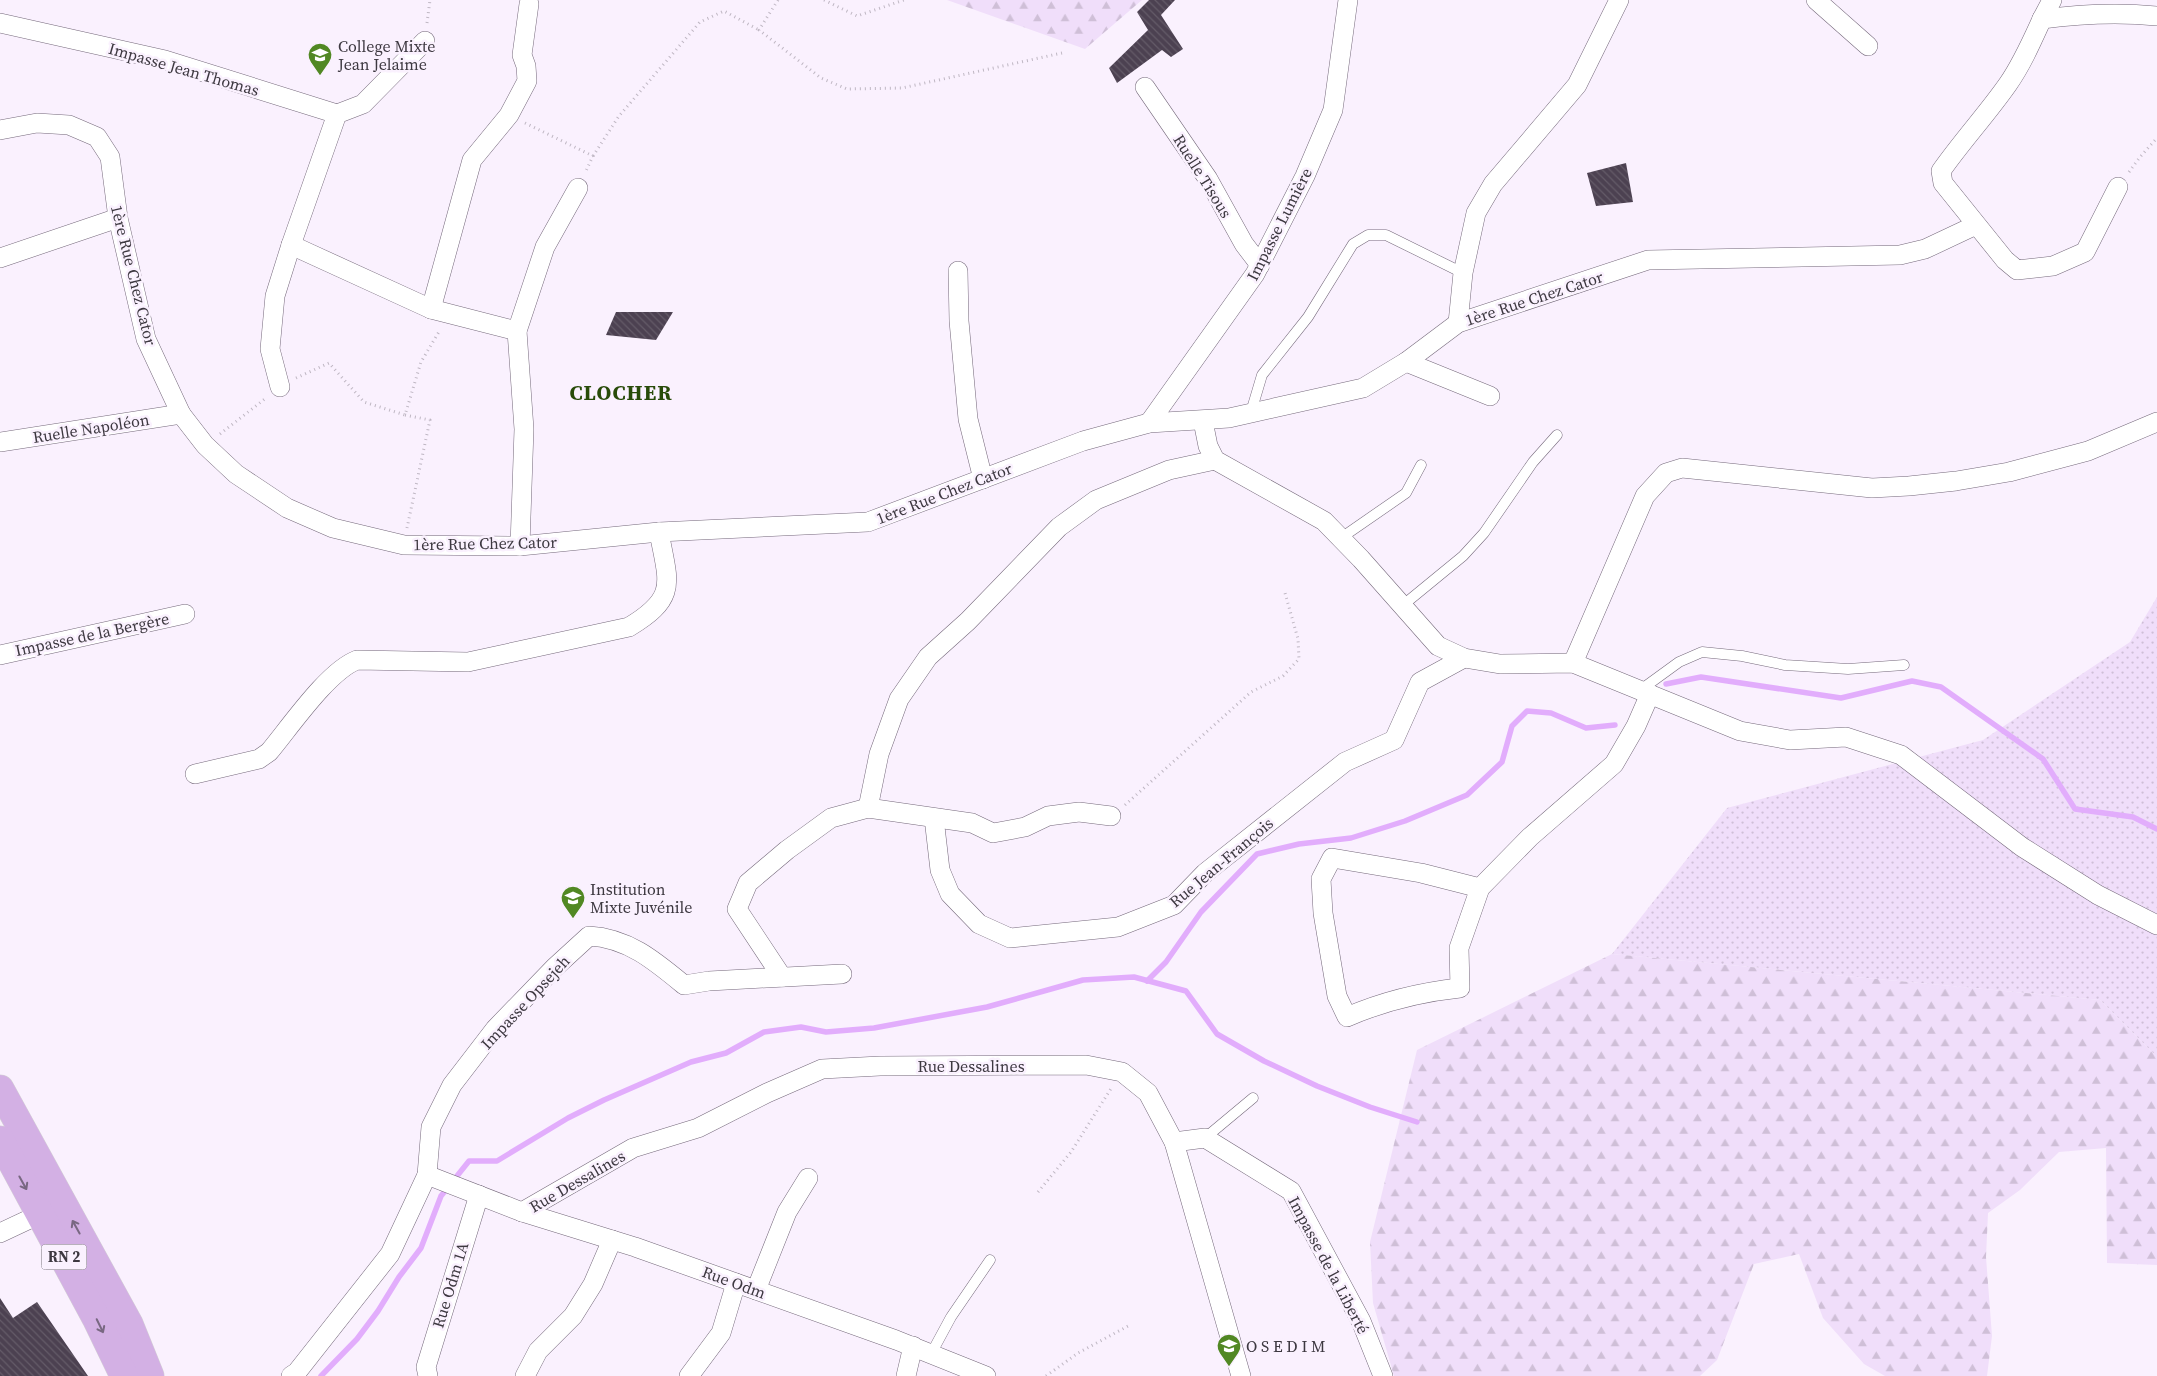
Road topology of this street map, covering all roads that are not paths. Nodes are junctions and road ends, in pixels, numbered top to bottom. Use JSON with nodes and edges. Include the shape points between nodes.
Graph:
{"nodes":[{"id":1,"x":1348,"y":0,"type":"edge"},
{"id":2,"x":1619,"y":0,"type":"edge"},
{"id":3,"x":1816,"y":0,"type":"edge"},
{"id":4,"x":2052,"y":0,"type":"edge"},
{"id":5,"x":529,"y":4,"type":"dead end"},
{"id":6,"x":2157,"y":16,"type":"edge"},
{"id":7,"x":2042,"y":19,"type":"junction"},
{"id":8,"x":0,"y":23,"type":"edge"},
{"id":9,"x":425,"y":41,"type":"road end"},
{"id":10,"x":1868,"y":46,"type":"dead end"},
{"id":11,"x":1145,"y":87,"type":"dead end"},
{"id":12,"x":337,"y":114,"type":"junction"},
{"id":13,"x":0,"y":130,"type":"edge"},
{"id":14,"x":2118,"y":187,"type":"road end"},
{"id":15,"x":578,"y":188,"type":"road end"},
{"id":16,"x":118,"y":218,"type":"junction"},
{"id":17,"x":1976,"y":225,"type":"junction"},
{"id":18,"x":291,"y":245,"type":"junction"},
{"id":19,"x":0,"y":258,"type":"edge"},
{"id":20,"x":1260,"y":265,"type":"junction"},
{"id":21,"x":958,"y":271,"type":"dead end"},
{"id":22,"x":1464,"y":273,"type":"junction"},
{"id":23,"x":440,"y":311,"type":"junction"},
{"id":24,"x":1458,"y":323,"type":"junction"},
{"id":25,"x":516,"y":331,"type":"junction"},
{"id":26,"x":1406,"y":362,"type":"junction"},
{"id":27,"x":280,"y":387,"type":"road end"},
{"id":28,"x":1490,"y":396,"type":"dead end"},
{"id":29,"x":1250,"y":412,"type":"junction"},
{"id":30,"x":181,"y":414,"type":"junction"},
{"id":31,"x":1203,"y":420,"type":"junction"},
{"id":32,"x":2157,"y":422,"type":"edge"},
{"id":33,"x":1149,"y":423,"type":"junction"},
{"id":34,"x":1557,"y":435,"type":"dead end"},
{"id":35,"x":0,"y":442,"type":"edge"},
{"id":36,"x":1215,"y":460,"type":"junction"},
{"id":37,"x":1421,"y":465,"type":"dead end"},
{"id":38,"x":983,"y":479,"type":"junction"},
{"id":39,"x":659,"y":532,"type":"junction"},
{"id":40,"x":1341,"y":538,"type":"junction"},
{"id":41,"x":520,"y":546,"type":"junction"},
{"id":42,"x":1402,"y":606,"type":"junction"},
{"id":43,"x":185,"y":614,"type":"dead end"},
{"id":44,"x":0,"y":655,"type":"edge"},
{"id":45,"x":1464,"y":658,"type":"junction"},
{"id":46,"x":1573,"y":663,"type":"junction"},
{"id":47,"x":1904,"y":665,"type":"dead end"},
{"id":48,"x":1650,"y":694,"type":"junction"},
{"id":49,"x":195,"y":774,"type":"dead end"},
{"id":50,"x":868,"y":808,"type":"junction"},
{"id":51,"x":1110,"y":816,"type":"road end"},
{"id":52,"x":934,"y":818,"type":"junction"},
{"id":53,"x":1480,"y":888,"type":"junction"},
{"id":54,"x":2157,"y":926,"type":"edge"},
{"id":55,"x":842,"y":974,"type":"dead end"},
{"id":56,"x":782,"y":977,"type":"junction"},
{"id":57,"x":0,"y":1088,"type":"edge"},
{"id":58,"x":1253,"y":1098,"type":"dead end"},
{"id":59,"x":1205,"y":1138,"type":"junction"},
{"id":60,"x":0,"y":1140,"type":"edge"},
{"id":61,"x":1174,"y":1142,"type":"junction"},
{"id":62,"x":427,"y":1175,"type":"junction"},
{"id":63,"x":808,"y":1178,"type":"dead end"},
{"id":64,"x":479,"y":1195,"type":"junction"},
{"id":65,"x":52,"y":1209,"type":"junction"},
{"id":66,"x":522,"y":1212,"type":"junction"},
{"id":67,"x":0,"y":1233,"type":"edge"},
{"id":68,"x":612,"y":1240,"type":"junction"},
{"id":69,"x":990,"y":1260,"type":"dead end"},
{"id":70,"x":736,"y":1283,"type":"junction"},
{"id":71,"x":756,"y":1290,"type":"junction"},
{"id":72,"x":913,"y":1346,"type":"junction"},
{"id":73,"x":932,"y":1354,"type":"junction"},
{"id":74,"x":124,"y":1376,"type":"edge"},
{"id":75,"x":150,"y":1376,"type":"edge"},
{"id":76,"x":291,"y":1376,"type":"edge"},
{"id":77,"x":428,"y":1376,"type":"edge"},
{"id":78,"x":525,"y":1376,"type":"edge"},
{"id":79,"x":689,"y":1376,"type":"edge"},
{"id":80,"x":906,"y":1376,"type":"edge"},
{"id":81,"x":986,"y":1376,"type":"edge"},
{"id":82,"x":1241,"y":1376,"type":"edge"},
{"id":83,"x":1383,"y":1376,"type":"edge"}],
"edges":[{"from":1,"to":20,"type":"street","name":"Impasse Lumière","via":[[1333,110],[1305,176]]},
{"from":2,"to":22,"type":"street","via":[[1577,85],[1493,184],[1476,213]]},
{"from":3,"to":10,"type":"street"},
{"from":4,"to":7,"type":"street"},
{"from":5,"to":23,"type":"street","via":[[522,55],[527,81],[509,115],[472,160]]},
{"from":6,"to":7,"type":"street","via":[[2101,13]]},
{"from":7,"to":17,"type":"street","via":[[2028,52],[2008,85],[1941,171],[1943,183]]},
{"from":8,"to":12,"type":"street","name":"Impasse Jean Thomas","via":[[165,60]]},
{"from":9,"to":12,"type":"street","via":[[363,104]]},
{"from":11,"to":20,"type":"street","name":"Ruelle Tisous","via":[[1208,179],[1244,244]]},
{"from":12,"to":18,"type":"street"},
{"from":13,"to":16,"type":"street","name":"1ère Rue Chez Cator","via":[[37,123],[69,125],[97,137],[110,157]]},
{"from":14,"to":17,"type":"street","via":[[2085,252],[2053,266],[2017,270]]},
{"from":15,"to":25,"type":"street","via":[[545,247]]},
{"from":16,"to":19,"type":"street"},
{"from":16,"to":30,"type":"street","name":"1ère Rue Chez Cator","via":[[146,339]]},
{"from":17,"to":24,"type":"street","name":"1ère Rue Chez Cator","via":[[1925,249],[1900,255],[1648,260]]},
{"from":18,"to":23,"type":"street"},
{"from":18,"to":27,"type":"street","via":[[275,296],[270,349]]},
{"from":20,"to":33,"type":"street","name":"Impasse Lumière"},
{"from":21,"to":38,"type":"street","via":[[968,419]]},
{"from":22,"to":24,"type":"street"},
{"from":22,"to":29,"type":"lane","via":[[1386,235],[1368,235],[1353,244],[1308,317],[1262,375]]},
{"from":23,"to":25,"type":"street"},
{"from":24,"to":26,"type":"street","name":"1ère Rue Chez Cator"},
{"from":25,"to":41,"type":"street","via":[[524,429]]},
{"from":26,"to":28,"type":"street"},
{"from":26,"to":29,"type":"street","name":"1ère Rue Chez Cator","via":[[1363,388]]},
{"from":29,"to":31,"type":"street","name":"1ère Rue Chez Cator"},
{"from":30,"to":35,"type":"street","name":"Ruelle Napoléon"},
{"from":30,"to":41,"type":"street","name":"1ère Rue Chez Cator","via":[[205,445],[236,474],[287,508],[333,528],[404,545]]},
{"from":31,"to":33,"type":"street","name":"1ère Rue Chez Cator"},
{"from":31,"to":36,"type":"street","via":[[1208,446]]},
{"from":32,"to":46,"type":"street","via":[[2088,452],[2009,472],[1947,482],[1872,488],[1682,468],[1666,473],[1645,496]]},
{"from":33,"to":38,"type":"street","name":"1ère Rue Chez Cator","via":[[1083,441]]},
{"from":34,"to":42,"type":"lane","via":[[1533,462],[1484,533],[1456,562]]},
{"from":36,"to":40,"type":"street","via":[[1324,521]]},
{"from":36,"to":50,"type":"street","via":[[1169,470],[1096,500],[1059,527],[968,621],[928,657],[899,699],[879,754]]},
{"from":37,"to":40,"type":"lane","via":[[1406,493]]},
{"from":38,"to":39,"type":"street","name":"1ère Rue Chez Cator","via":[[868,522]]},
{"from":39,"to":41,"type":"street","name":"1ère Rue Chez Cator"},
{"from":39,"to":49,"type":"street","via":[[668,587],[647,616],[629,627],[468,662],[357,660],[327,682],[269,752],[259,759]]},
{"from":40,"to":42,"type":"street"},
{"from":42,"to":45,"type":"street","via":[[1438,646]]},
{"from":43,"to":44,"type":"street","name":"Impasse de la Bergère"},
{"from":45,"to":46,"type":"street","via":[[1500,664]]},
{"from":45,"to":52,"type":"street","name":"Rue Jean-François","via":[[1420,682],[1394,740],[1345,762],[1205,873],[1174,905],[1118,927],[1010,938],[979,924],[950,894],[936,847]]},
{"from":46,"to":48,"type":"street"},
{"from":47,"to":48,"type":"lane","via":[[1848,669],[1785,666],[1742,656],[1702,652],[1679,662],[1646,686]]},
{"from":48,"to":53,"type":"street","via":[[1614,764],[1530,836]]},
{"from":48,"to":54,"type":"street","via":[[1740,731],[1790,740],[1846,737],[1901,755],[2022,847],[2098,895]]},
{"from":50,"to":52,"type":"street"},
{"from":50,"to":56,"type":"street","via":[[832,818],[748,883],[737,909]]},
{"from":51,"to":52,"type":"street","via":[[1079,812],[1048,816],[1024,827],[992,833],[972,823]]},
{"from":53,"to":53,"type":"street","via":[[1459,948],[1460,988],[1401,997],[1348,1017],[1337,996],[1323,913],[1321,879],[1332,858]]},
{"from":55,"to":56,"type":"street","name":"Impasse Opsejeh"},
{"from":56,"to":62,"type":"street","name":"Impasse Opsejeh","via":[[684,985],[648,955],[606,937],[589,936],[495,1029],[452,1085],[431,1127]]},
{"from":57,"to":65,"type":"main road","number":"RN 2"},
{"from":58,"to":59,"type":"lane"},
{"from":59,"to":61,"type":"street"},
{"from":59,"to":83,"type":"street","name":"Impasse de la Liberté","via":[[1291,1191],[1360,1321]]},
{"from":60,"to":65,"type":"main road","number":"RN 2","one_way":true},
{"from":61,"to":66,"type":"street","name":"Rue Dessalines","via":[[1148,1093],[1122,1072],[1086,1065],[822,1069],[698,1128],[633,1148]]},
{"from":61,"to":82,"type":"street","name":"Rue Dessalines"},
{"from":62,"to":64,"type":"street","name":"Rue Odm"},
{"from":62,"to":76,"type":"street","name":"Impasse Opsejeh","via":[[390,1254]]},
{"from":63,"to":71,"type":"street","via":[[787,1212]]},
{"from":64,"to":66,"type":"street","name":"Rue Odm"},
{"from":64,"to":77,"type":"street","name":"Rue Odm 1A","via":[[426,1366]]},
{"from":65,"to":67,"type":"street"},
{"from":65,"to":74,"type":"main road","number":"RN 2","one_way":true,"via":[[96,1318]]},
{"from":75,"to":65,"type":"main road","number":"RN 2","one_way":true,"via":[[129,1324]]},
{"from":66,"to":68,"type":"street","name":"Rue Odm"},
{"from":68,"to":70,"type":"street","name":"Rue Odm"},
{"from":68,"to":78,"type":"street","via":[[593,1284],[573,1316],[538,1350]]},
{"from":69,"to":73,"type":"lane","via":[[951,1317]]},
{"from":70,"to":71,"type":"street","name":"Rue Odm"},
{"from":70,"to":79,"type":"street","via":[[721,1333]]},
{"from":71,"to":72,"type":"street","name":"Rue Odm"},
{"from":72,"to":73,"type":"street","name":"Rue Odm"},
{"from":72,"to":80,"type":"street"},
{"from":73,"to":81,"type":"street","name":"Rue Odm"}]}
